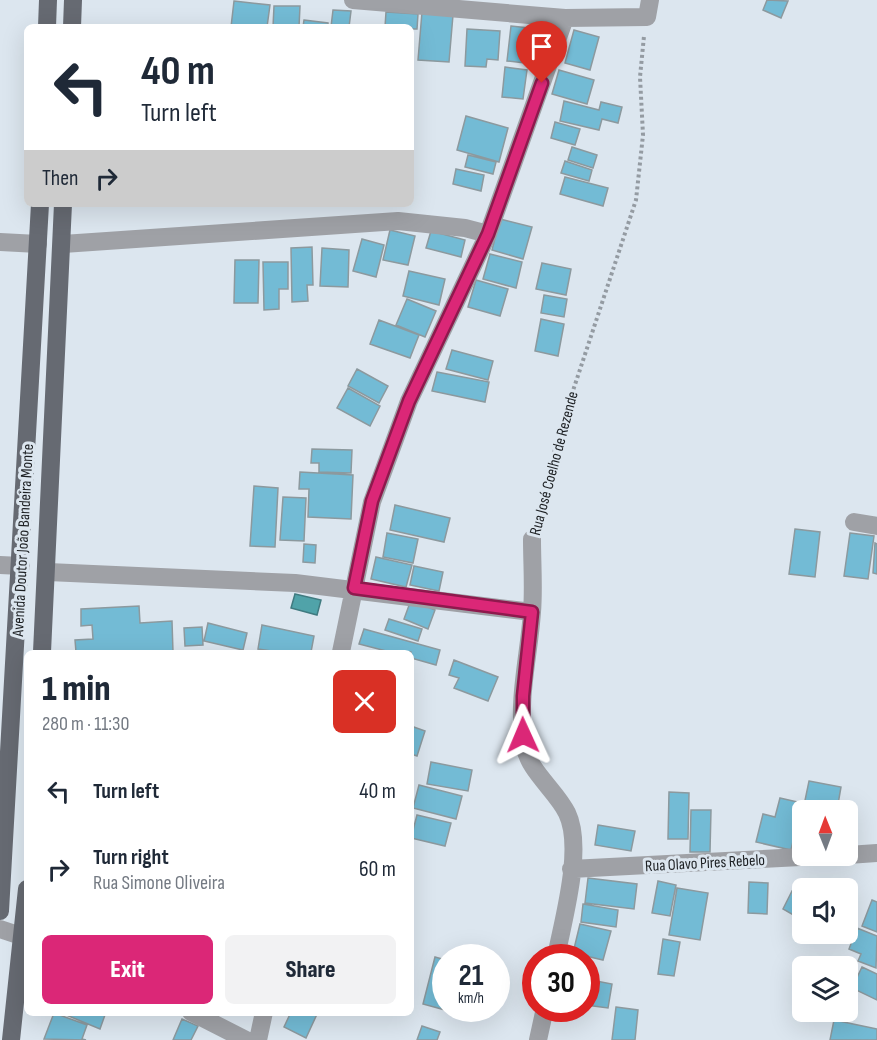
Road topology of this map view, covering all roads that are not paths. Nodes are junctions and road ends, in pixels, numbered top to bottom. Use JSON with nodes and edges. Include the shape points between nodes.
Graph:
{"nodes":[{"id":1,"x":48,"y":0,"type":"edge"},
{"id":2,"x":73,"y":0,"type":"edge"},
{"id":3,"x":353,"y":0,"type":"edge"},
{"id":4,"x":648,"y":8,"type":"edge"},
{"id":5,"x":565,"y":18,"type":"junction"},
{"id":6,"x":47,"y":24,"type":"edge"},
{"id":7,"x":72,"y":24,"type":"edge"},
{"id":8,"x":40,"y":207,"type":"edge"},
{"id":9,"x":63,"y":207,"type":"edge"},
{"id":10,"x":488,"y":234,"type":"junction"},
{"id":11,"x":0,"y":242,"type":"edge"},
{"id":12,"x":38,"y":244,"type":"junction"},
{"id":13,"x":63,"y":244,"type":"junction"},
{"id":14,"x":854,"y":522,"type":"dead end"},
{"id":15,"x":877,"y":526,"type":"edge"},
{"id":16,"x":532,"y":539,"type":"road end"},
{"id":17,"x":0,"y":565,"type":"edge"},
{"id":18,"x":21,"y":566,"type":"junction"},
{"id":19,"x":48,"y":572,"type":"junction"},
{"id":20,"x":354,"y":588,"type":"junction"},
{"id":21,"x":532,"y":612,"type":"junction"},
{"id":22,"x":42,"y":650,"type":"edge"},
{"id":23,"x":341,"y":650,"type":"edge"},
{"id":24,"x":877,"y":853,"type":"edge"},
{"id":25,"x":858,"y":854,"type":"edge"},
{"id":26,"x":792,"y":858,"type":"edge"},
{"id":27,"x":571,"y":870,"type":"junction"},
{"id":28,"x":0,"y":911,"type":"edge"},
{"id":29,"x":0,"y":929,"type":"edge"},
{"id":30,"x":24,"y":937,"type":"edge"},
{"id":31,"x":24,"y":944,"type":"edge"},
{"id":32,"x":558,"y":944,"type":"edge"},
{"id":33,"x":199,"y":1016,"type":"edge"},
{"id":34,"x":263,"y":1016,"type":"edge"},
{"id":35,"x":542,"y":1022,"type":"edge"},
{"id":36,"x":11,"y":1040,"type":"edge"},
{"id":37,"x":246,"y":1040,"type":"edge"},
{"id":38,"x":258,"y":1040,"type":"edge"},
{"id":39,"x":538,"y":1040,"type":"edge"}],
"edges":[{"from":1,"to":6,"type":"main road"},
{"from":2,"to":7,"type":"main road"},
{"from":3,"to":5,"type":"street"},
{"from":4,"to":5,"type":"street"},
{"from":5,"to":10,"type":"street"},
{"from":8,"to":12,"type":"main road","name":"Avenida Doutor João Bandeira Monte"},
{"from":9,"to":13,"type":"main road","name":"Avenida Doutor João Bandeira Monte"},
{"from":10,"to":13,"type":"street","via":[[398,221]]},
{"from":10,"to":20,"type":"street","via":[[409,401],[372,501]]},
{"from":11,"to":12,"type":"street"},
{"from":12,"to":18,"type":"main road","name":"Avenida Doutor João Bandeira Monte"},
{"from":13,"to":19,"type":"main road","name":"Avenida Doutor João Bandeira Monte"},
{"from":14,"to":15,"type":"street"},
{"from":16,"to":21,"type":"street","name":"Rua José Coelho de Rezende"},
{"from":17,"to":18,"type":"street"},
{"from":18,"to":28,"type":"main road","name":"Avenida Doutor João Bandeira Monte"},
{"from":19,"to":20,"type":"street"},
{"from":19,"to":22,"type":"main road","name":"Avenida Doutor João Bandeira Monte"},
{"from":20,"to":21,"type":"street"},
{"from":20,"to":23,"type":"street"},
{"from":21,"to":27,"type":"street","name":"Rua José Coelho de Rezende","via":[[522,705],[524,748],[567,814],[574,834]]},
{"from":24,"to":25,"type":"street"},
{"from":26,"to":27,"type":"street","name":"Rua Olavo Pires Rebelo"},
{"from":27,"to":32,"type":"street","name":"Rua José Coelho de Rezende"},
{"from":29,"to":30,"type":"street"},
{"from":31,"to":36,"type":"main road"},
{"from":33,"to":37,"type":"street"},
{"from":34,"to":38,"type":"street"},
{"from":35,"to":39,"type":"street"}]}
